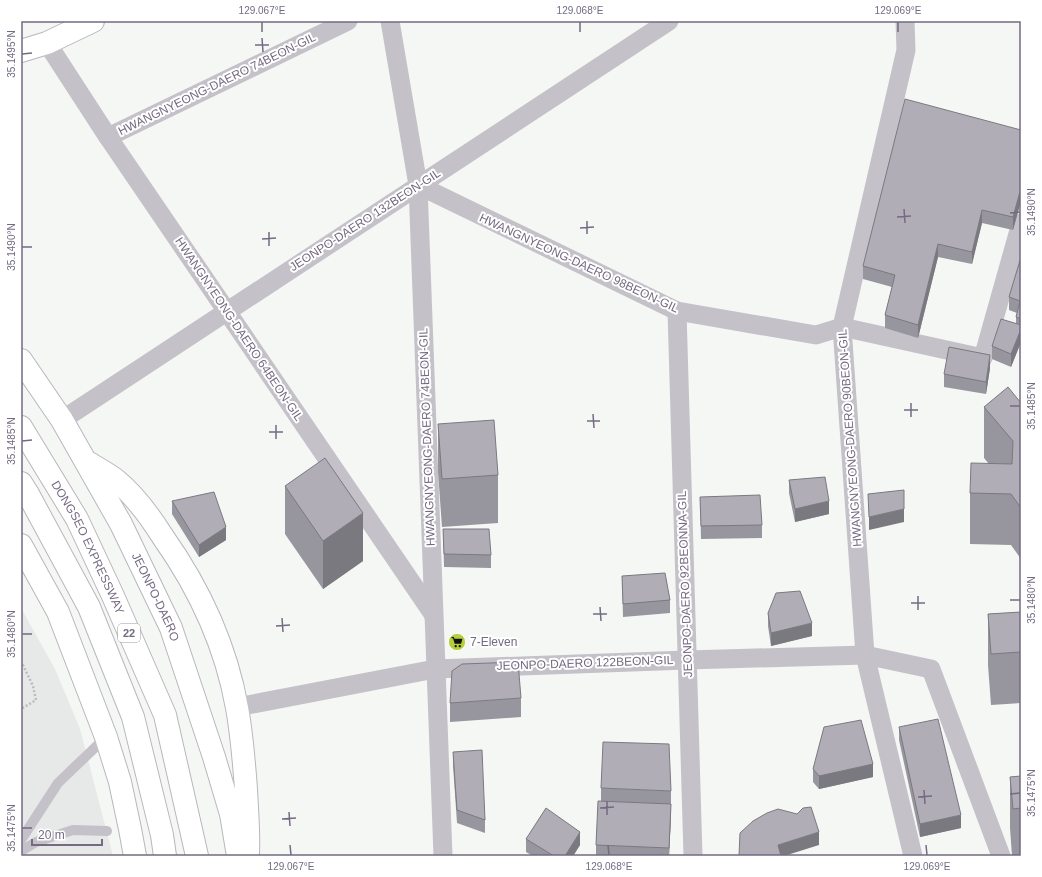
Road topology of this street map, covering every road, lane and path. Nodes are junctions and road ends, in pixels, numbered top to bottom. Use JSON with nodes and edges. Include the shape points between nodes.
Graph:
{"nodes":[{"id":1,"x":93,"y":21,"type":"edge"},
{"id":2,"x":348,"y":21,"type":"edge"},
{"id":3,"x":390,"y":21,"type":"edge"},
{"id":4,"x":668,"y":21,"type":"edge"},
{"id":5,"x":905,"y":21,"type":"edge"},
{"id":6,"x":47,"y":43,"type":"junction"},
{"id":7,"x":21,"y":51,"type":"edge"},
{"id":8,"x":108,"y":137,"type":"junction"},
{"id":9,"x":418,"y":185,"type":"junction"},
{"id":10,"x":1021,"y":223,"type":"edge"},
{"id":11,"x":227,"y":311,"type":"junction"},
{"id":12,"x":678,"y":311,"type":"junction"},
{"id":13,"x":842,"y":327,"type":"junction"},
{"id":14,"x":21,"y":360,"type":"edge"},
{"id":15,"x":62,"y":420,"type":"junction"},
{"id":16,"x":21,"y":427,"type":"edge"},
{"id":17,"x":86,"y":462,"type":"junction"},
{"id":18,"x":21,"y":483,"type":"edge"},
{"id":19,"x":21,"y":545,"type":"edge"},
{"id":20,"x":433,"y":614,"type":"junction"},
{"id":21,"x":865,"y":655,"type":"junction"},
{"id":22,"x":687,"y":660,"type":"junction"},
{"id":23,"x":21,"y":661,"type":"edge"},
{"id":24,"x":435,"y":669,"type":"junction"},
{"id":25,"x":237,"y":707,"type":"junction"},
{"id":26,"x":21,"y":709,"type":"edge"},
{"id":27,"x":106,"y":737,"type":"junction"},
{"id":28,"x":107,"y":831,"type":"dead end"},
{"id":29,"x":21,"y":840,"type":"edge"},
{"id":30,"x":21,"y":851,"type":"edge"},
{"id":31,"x":135,"y":856,"type":"edge"},
{"id":32,"x":165,"y":856,"type":"edge"},
{"id":33,"x":197,"y":856,"type":"edge"},
{"id":34,"x":238,"y":856,"type":"edge"},
{"id":35,"x":247,"y":856,"type":"edge"},
{"id":36,"x":443,"y":856,"type":"edge"},
{"id":37,"x":693,"y":856,"type":"edge"},
{"id":38,"x":913,"y":856,"type":"edge"},
{"id":39,"x":1001,"y":856,"type":"edge"}],
"edges":[{"from":1,"to":6,"type":"main road"},
{"from":2,"to":8,"type":"street","name":"HWANGNYEONG-DAERO 74BEON-GIL"},
{"from":3,"to":9,"type":"street","name":"HWANGNYEONG-DAERO 74BEON-GIL"},
{"from":4,"to":9,"type":"street","name":"JEONPO-DAERO 132BEON-GIL"},
{"from":5,"to":13,"type":"street","name":"HWANGNYEONG-DAERO 90BEON-GIL","via":[[906,50]]},
{"from":6,"to":7,"type":"main road"},
{"from":6,"to":8,"type":"street","name":"HWANGNYEONG-DAERO 64BEON-GIL"},
{"from":8,"to":11,"type":"street","name":"HWANGNYEONG-DAERO 64BEON-GIL"},
{"from":9,"to":11,"type":"street","name":"JEONPO-DAERO 132BEON-GIL"},
{"from":9,"to":12,"type":"street","name":"HWANGNYEONG-DAERO 98BEON-GIL"},
{"from":9,"to":20,"type":"street","name":"HWANGNYEONG-DAERO 74BEON-GIL"},
{"from":10,"to":13,"type":"street","name":"HWANGNYEONG-DAERO 98BEON-GIL","via":[[983,358]]},
{"from":11,"to":15,"type":"street","name":"JEONPO-DAERO 132BEON-GIL"},
{"from":11,"to":20,"type":"street","name":"HWANGNYEONG-DAERO 64BEON-GIL"},
{"from":12,"to":13,"type":"street","name":"HWANGNYEONG-DAERO 98BEON-GIL","via":[[816,335]]},
{"from":12,"to":22,"type":"street","name":"JEONPO-DAERO 92BEONNA-GIL"},
{"from":13,"to":21,"type":"street","name":"HWANGNYEONG-DAERO 90BEON-GIL"},
{"from":14,"to":15,"type":"main road","name":"JEONPO-DAERO"},
{"from":15,"to":17,"type":"main road","name":"JEONPO-DAERO"},
{"from":16,"to":33,"type":"main road","name":"DONGSEO EXPRESSWAY","number":"22","via":[[77,520],[165,715]]},
{"from":17,"to":25,"type":"main road","via":[[117,481],[146,512],[176,554],[216,633]]},
{"from":17,"to":34,"type":"main road","name":"JEONPO-DAERO","via":[[121,524],[171,628],[231,814]]},
{"from":18,"to":32,"type":"main road","name":"DONGSEO EXPRESSWAY","number":"22","via":[[89,607],[133,717]]},
{"from":19,"to":27,"type":"main road","via":[[58,612]]},
{"from":20,"to":24,"type":"street","name":"HWANGNYEONG-DAERO 74BEON-GIL"},
{"from":21,"to":22,"type":"street","name":"JEONPO-DAERO 122BEON-GIL"},
{"from":21,"to":38,"type":"street","name":"HWANGNYEONG-DAERO 90BEON-GIL"},
{"from":21,"to":39,"type":"street","name":"JEONPO-DAERO 122BEON-GIL","via":[[931,668]]},
{"from":22,"to":24,"type":"street","name":"JEONPO-DAERO 122BEON-GIL"},
{"from":22,"to":37,"type":"street","name":"JEONPO-DAERO 92BEONNA-GIL"},
{"from":23,"to":26,"type":"path","via":[[33,686],[36,700]]},
{"from":24,"to":25,"type":"street","name":"JEONPO-DAERO 122BEON-GIL"},
{"from":24,"to":36,"type":"street","name":"HWANGNYEONG-DAERO 74BEON-GIL"},
{"from":25,"to":35,"type":"main road","via":[[245,765],[249,838]]},
{"from":27,"to":29,"type":"lane","via":[[58,783]]},
{"from":27,"to":31,"type":"main road","via":[[120,782]]},
{"from":28,"to":30,"type":"lane","via":[[73,830],[36,842]]}]}
